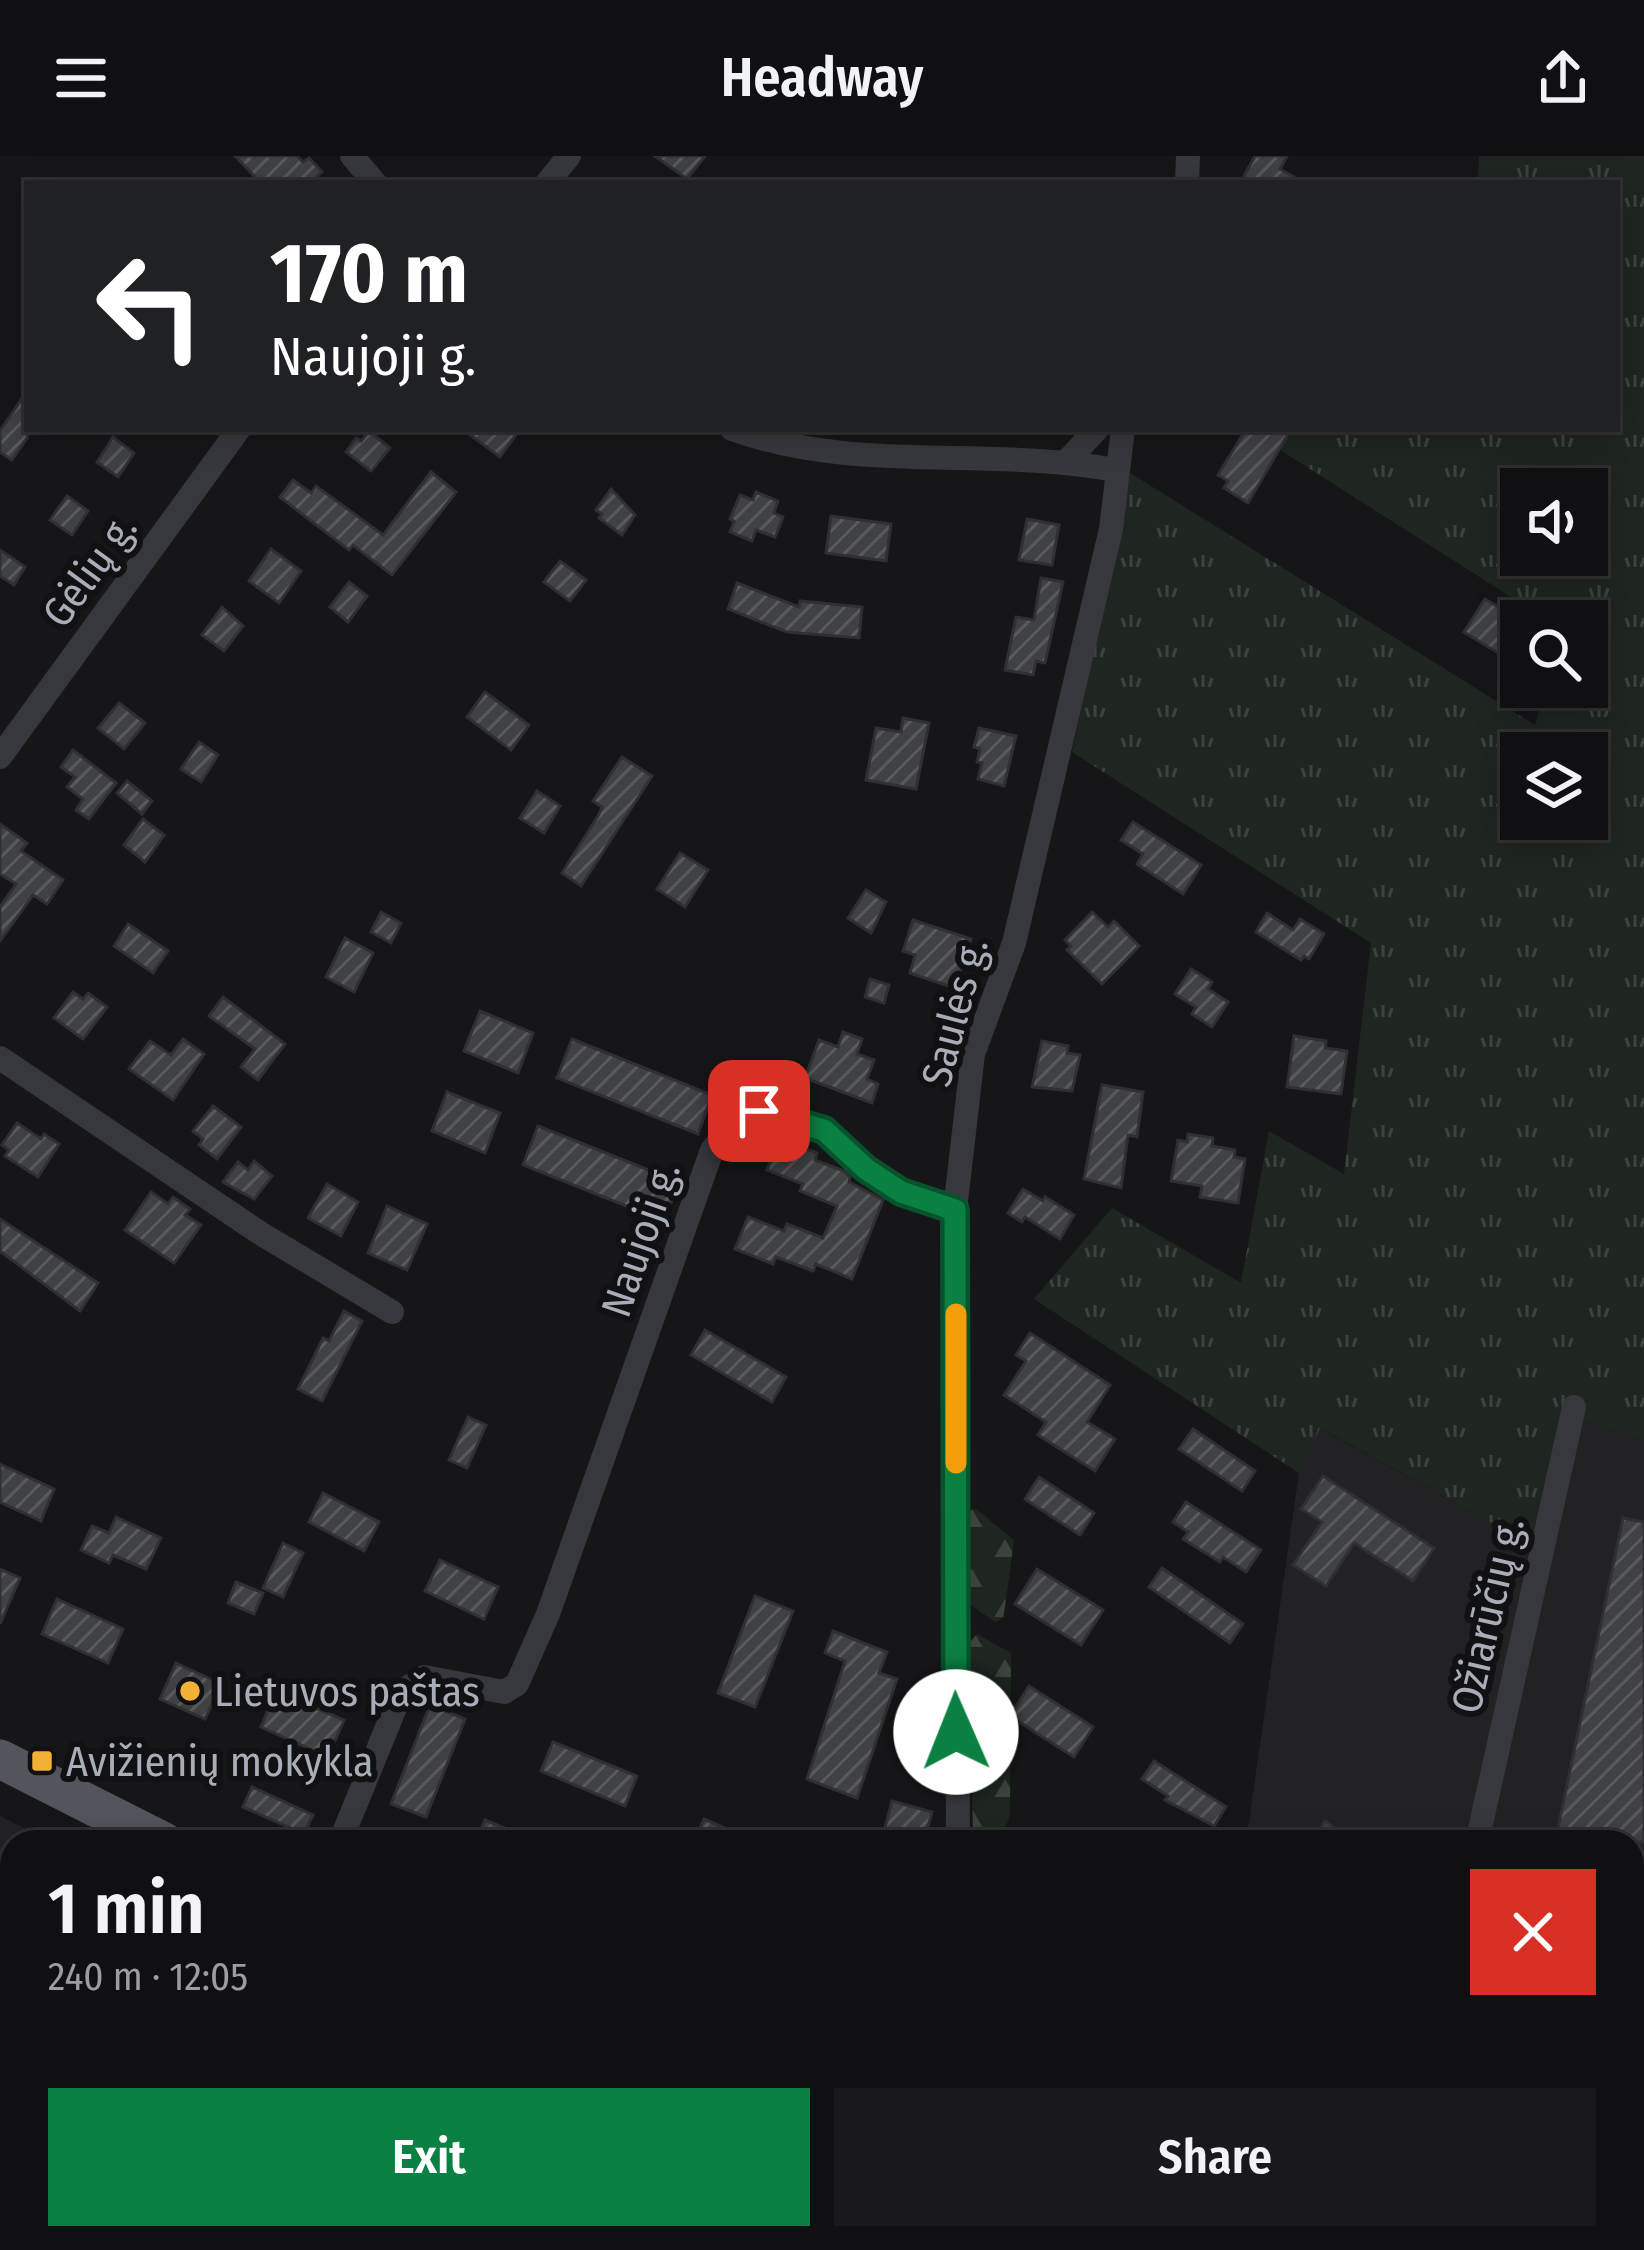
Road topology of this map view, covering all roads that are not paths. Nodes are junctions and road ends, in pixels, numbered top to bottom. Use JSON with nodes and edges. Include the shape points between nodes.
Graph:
{"nodes":[{"id":1,"x":352,"y":156,"type":"edge"},
{"id":2,"x":569,"y":156,"type":"edge"},
{"id":3,"x":372,"y":180,"type":"edge"},
{"id":4,"x":549,"y":180,"type":"edge"},
{"id":5,"x":237,"y":432,"type":"edge"},
{"id":6,"x":744,"y":432,"type":"edge"},
{"id":7,"x":1094,"y":432,"type":"edge"},
{"id":8,"x":1122,"y":432,"type":"edge"},
{"id":9,"x":1066,"y":461,"type":"junction"},
{"id":10,"x":1115,"y":470,"type":"junction"},
{"id":11,"x":0,"y":757,"type":"edge"},
{"id":12,"x":0,"y":1058,"type":"edge"},
{"id":13,"x":955,"y":1210,"type":"junction"},
{"id":14,"x":392,"y":1312,"type":"dead end"},
{"id":15,"x":1574,"y":1407,"type":"dead end"},
{"id":16,"x":0,"y":1759,"type":"edge"},
{"id":17,"x":140,"y":1830,"type":"edge"},
{"id":18,"x":345,"y":1830,"type":"edge"},
{"id":19,"x":958,"y":1830,"type":"edge"},
{"id":20,"x":1480,"y":1830,"type":"edge"}],
"edges":[{"from":1,"to":3,"type":"street"},
{"from":2,"to":4,"type":"street"},
{"from":5,"to":11,"type":"street","name":"Gėlių g."},
{"from":6,"to":9,"type":"street","via":[[821,452]]},
{"from":7,"to":9,"type":"street"},
{"from":8,"to":10,"type":"street","name":"Saulės g."},
{"from":9,"to":10,"type":"street"},
{"from":10,"to":13,"type":"street","name":"Saulės g.","via":[[1111,529],[1019,920],[973,1054]]},
{"from":12,"to":14,"type":"street"},
{"from":13,"to":18,"type":"street","name":"Naujoji g.","via":[[901,1192],[824,1130],[759,1111],[740,1114],[712,1150],[517,1684],[504,1692],[424,1677],[401,1691]]},
{"from":13,"to":19,"type":"street","name":"Saulės g."},
{"from":15,"to":20,"type":"street","name":"Ožiarūčių g."},
{"from":16,"to":17,"type":"main road"}]}
